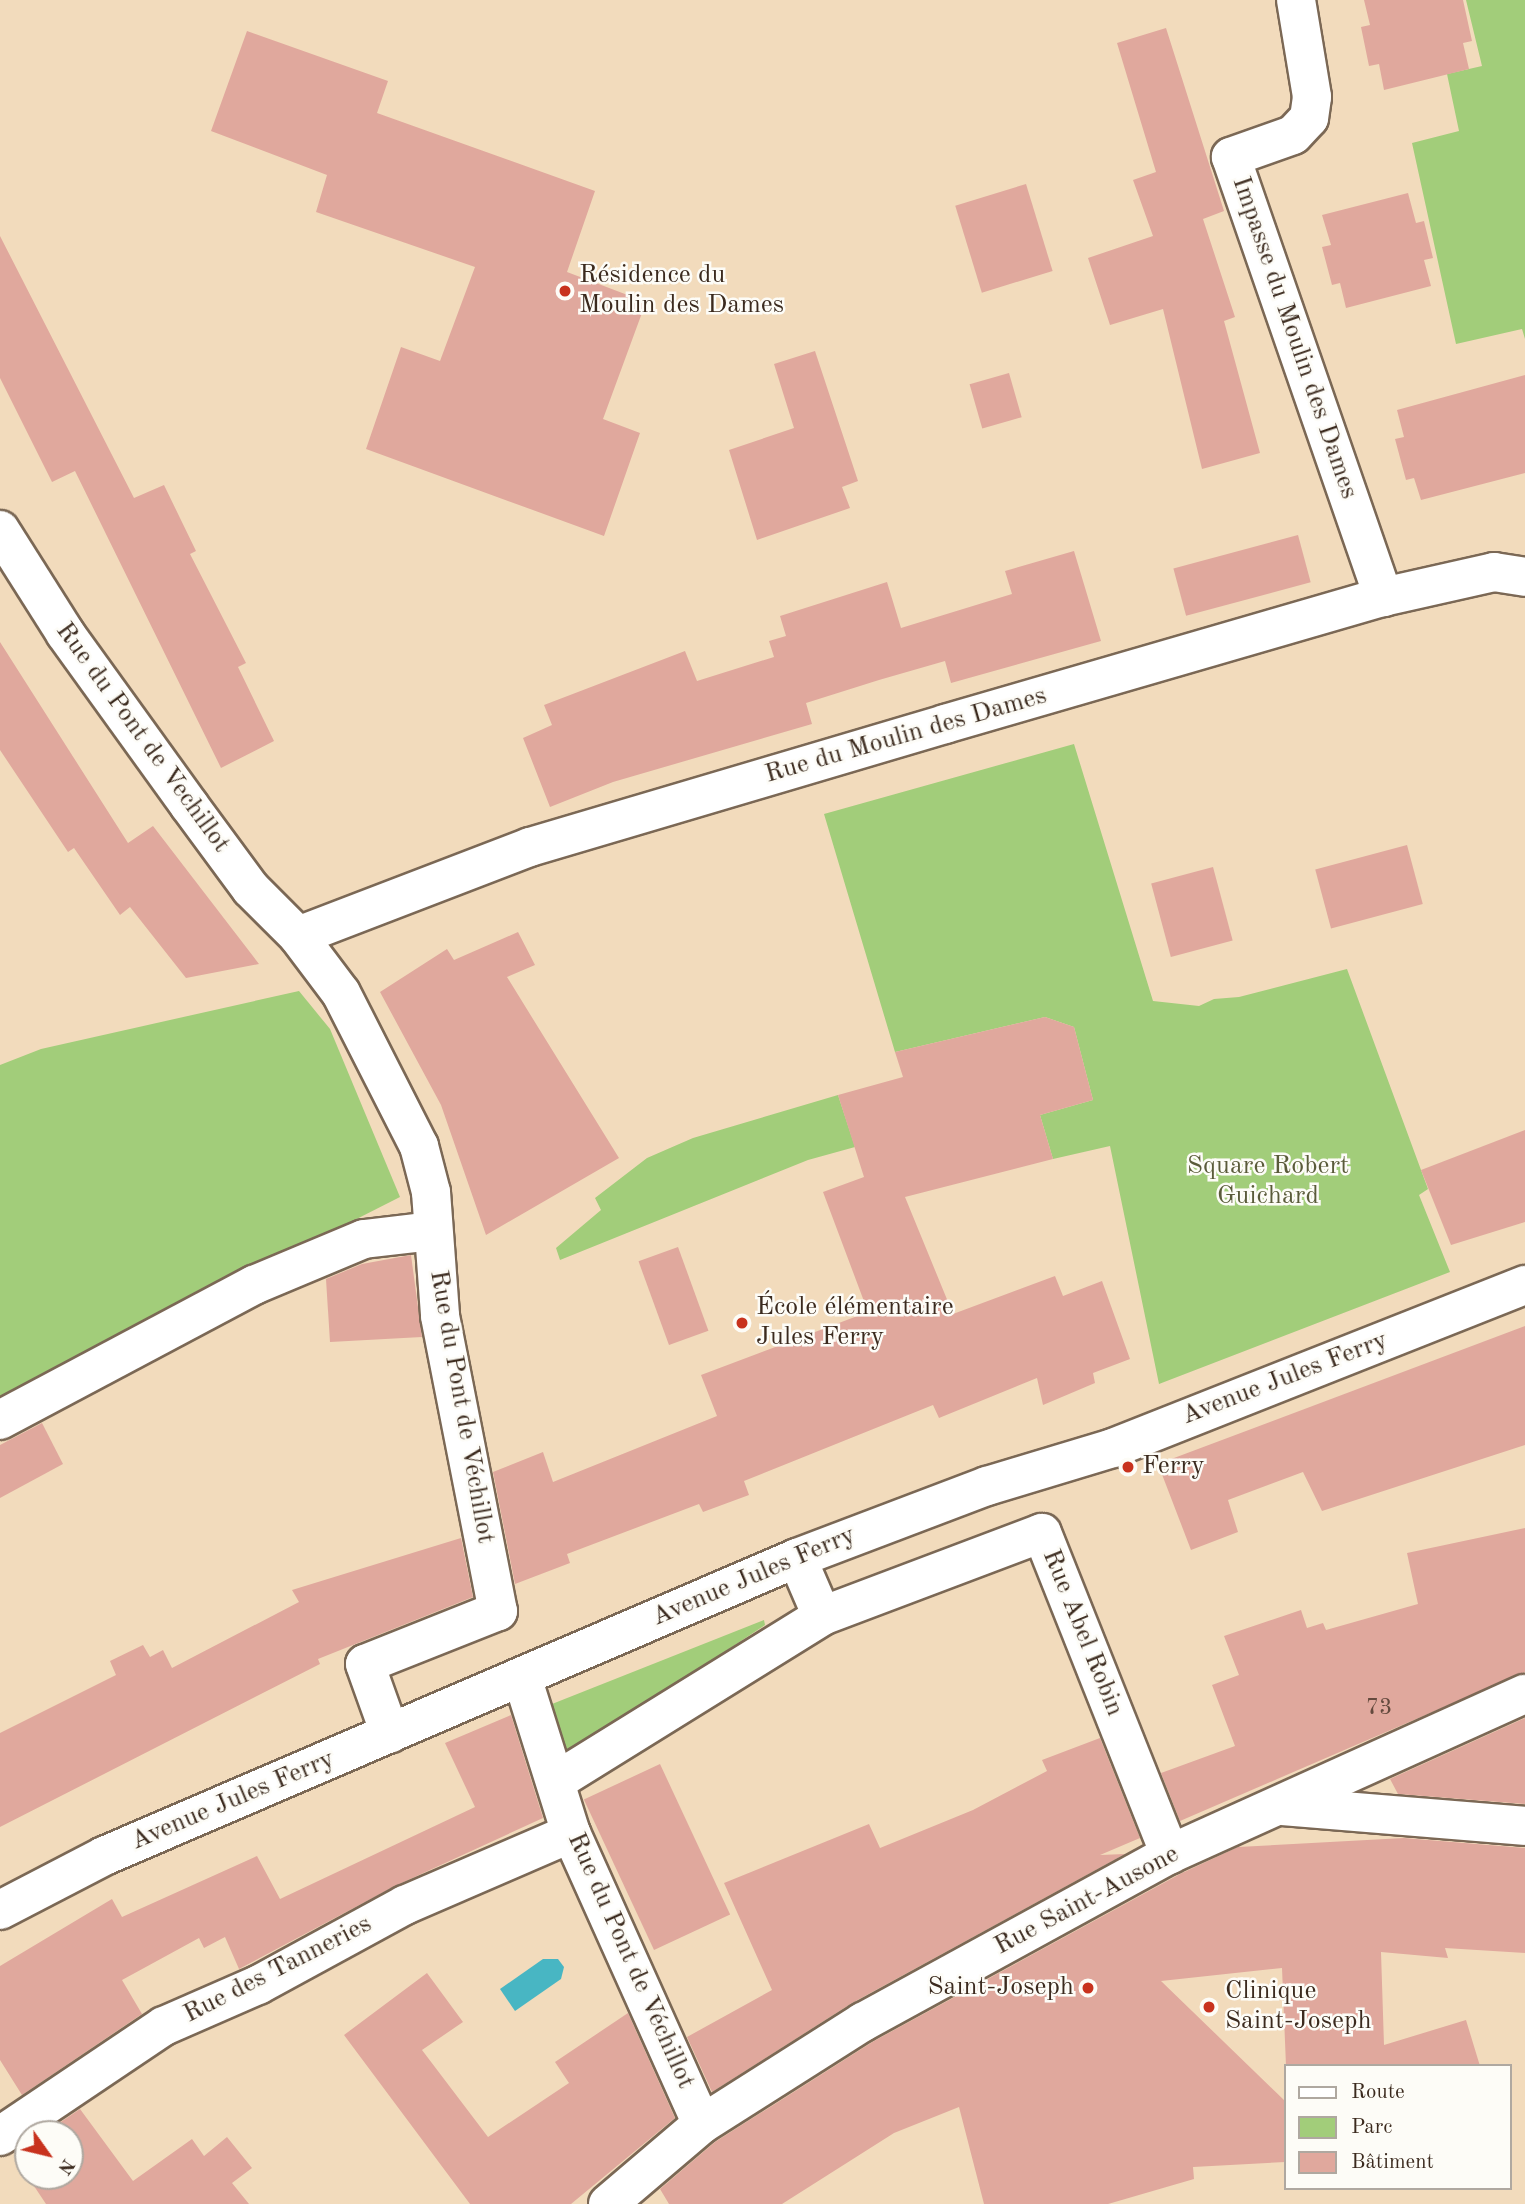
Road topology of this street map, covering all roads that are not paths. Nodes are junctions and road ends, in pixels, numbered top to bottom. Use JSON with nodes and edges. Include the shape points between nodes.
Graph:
{"nodes":[{"id":1,"x":1296,"y":0,"type":"edge"},
{"id":2,"x":0,"y":530,"type":"edge"},
{"id":3,"x":1525,"y":576,"type":"edge"},
{"id":4,"x":1384,"y":597,"type":"junction"},
{"id":5,"x":298,"y":936,"type":"junction"},
{"id":6,"x":432,"y":1231,"type":"junction"},
{"id":7,"x":1525,"y":1285,"type":"edge"},
{"id":8,"x":0,"y":1420,"type":"edge"},
{"id":9,"x":797,"y":1558,"type":"junction"},
{"id":10,"x":822,"y":1616,"type":"junction"},
{"id":11,"x":522,"y":1677,"type":"junction"},
{"id":12,"x":1525,"y":1694,"type":"edge"},
{"id":13,"x":390,"y":1734,"type":"junction"},
{"id":14,"x":558,"y":1780,"type":"junction"},
{"id":15,"x":1282,"y":1805,"type":"junction"},
{"id":16,"x":1525,"y":1826,"type":"edge"},
{"id":17,"x":571,"y":1833,"type":"junction"},
{"id":18,"x":1171,"y":1854,"type":"junction"},
{"id":19,"x":0,"y":1909,"type":"edge"},
{"id":20,"x":702,"y":2124,"type":"junction"},
{"id":21,"x":0,"y":2136,"type":"edge"},
{"id":22,"x":608,"y":2204,"type":"edge"}],
"edges":[{"from":1,"to":4,"type":"street","name":"Impasse du Moulin des Dames","via":[[1312,97],[1309,118],[1293,135],[1231,157]]},
{"from":2,"to":5,"type":"street","name":"Rue du Pont de Vechillot","via":[[65,633],[189,805],[251,889]]},
{"from":3,"to":4,"type":"street","name":"Rue du Moulin des Dames","via":[[1494,572]]},
{"from":4,"to":5,"type":"street","name":"Rue du Moulin des Dames","via":[[530,847]]},
{"from":5,"to":6,"type":"street","name":"Rue du Pont de Véchillot","via":[[355,1015],[419,1146],[431,1192]]},
{"from":6,"to":8,"type":"street","via":[[364,1239],[254,1284]]},
{"from":6,"to":13,"type":"street","name":"Rue du Pont de Véchillot","via":[[440,1315],[498,1611],[365,1664]]},
{"from":7,"to":9,"type":"street","name":"Avenue Jules Ferry","via":[[1114,1448],[987,1486]]},
{"from":9,"to":10,"type":"street"},
{"from":9,"to":11,"type":"street","name":"Avenue Jules Ferry"},
{"from":10,"to":14,"type":"street"},
{"from":10,"to":18,"type":"street","name":"Rue Abel Robin","via":[[1042,1533]]},
{"from":11,"to":13,"type":"street","name":"Avenue Jules Ferry"},
{"from":11,"to":14,"type":"street","name":"Rue du Pont de Véchillot"},
{"from":12,"to":15,"type":"street","name":"Rue Saint-Ausone"},
{"from":13,"to":19,"type":"street","name":"Avenue Jules Ferry","via":[[104,1856]]},
{"from":14,"to":17,"type":"street","name":"Rue du Pont de Véchillot"},
{"from":15,"to":16,"type":"street"},
{"from":15,"to":18,"type":"street","name":"Rue Saint-Ausone"},
{"from":17,"to":20,"type":"street","name":"Rue du Pont de Véchillot"},
{"from":17,"to":21,"type":"street","name":"Rue des Tanneries","via":[[405,1905],[258,1985],[164,2026]]},
{"from":18,"to":20,"type":"street","name":"Rue Saint-Ausone","via":[[863,2022]]},
{"from":20,"to":22,"type":"street","name":"Rue Saint-Ausone"}]}
